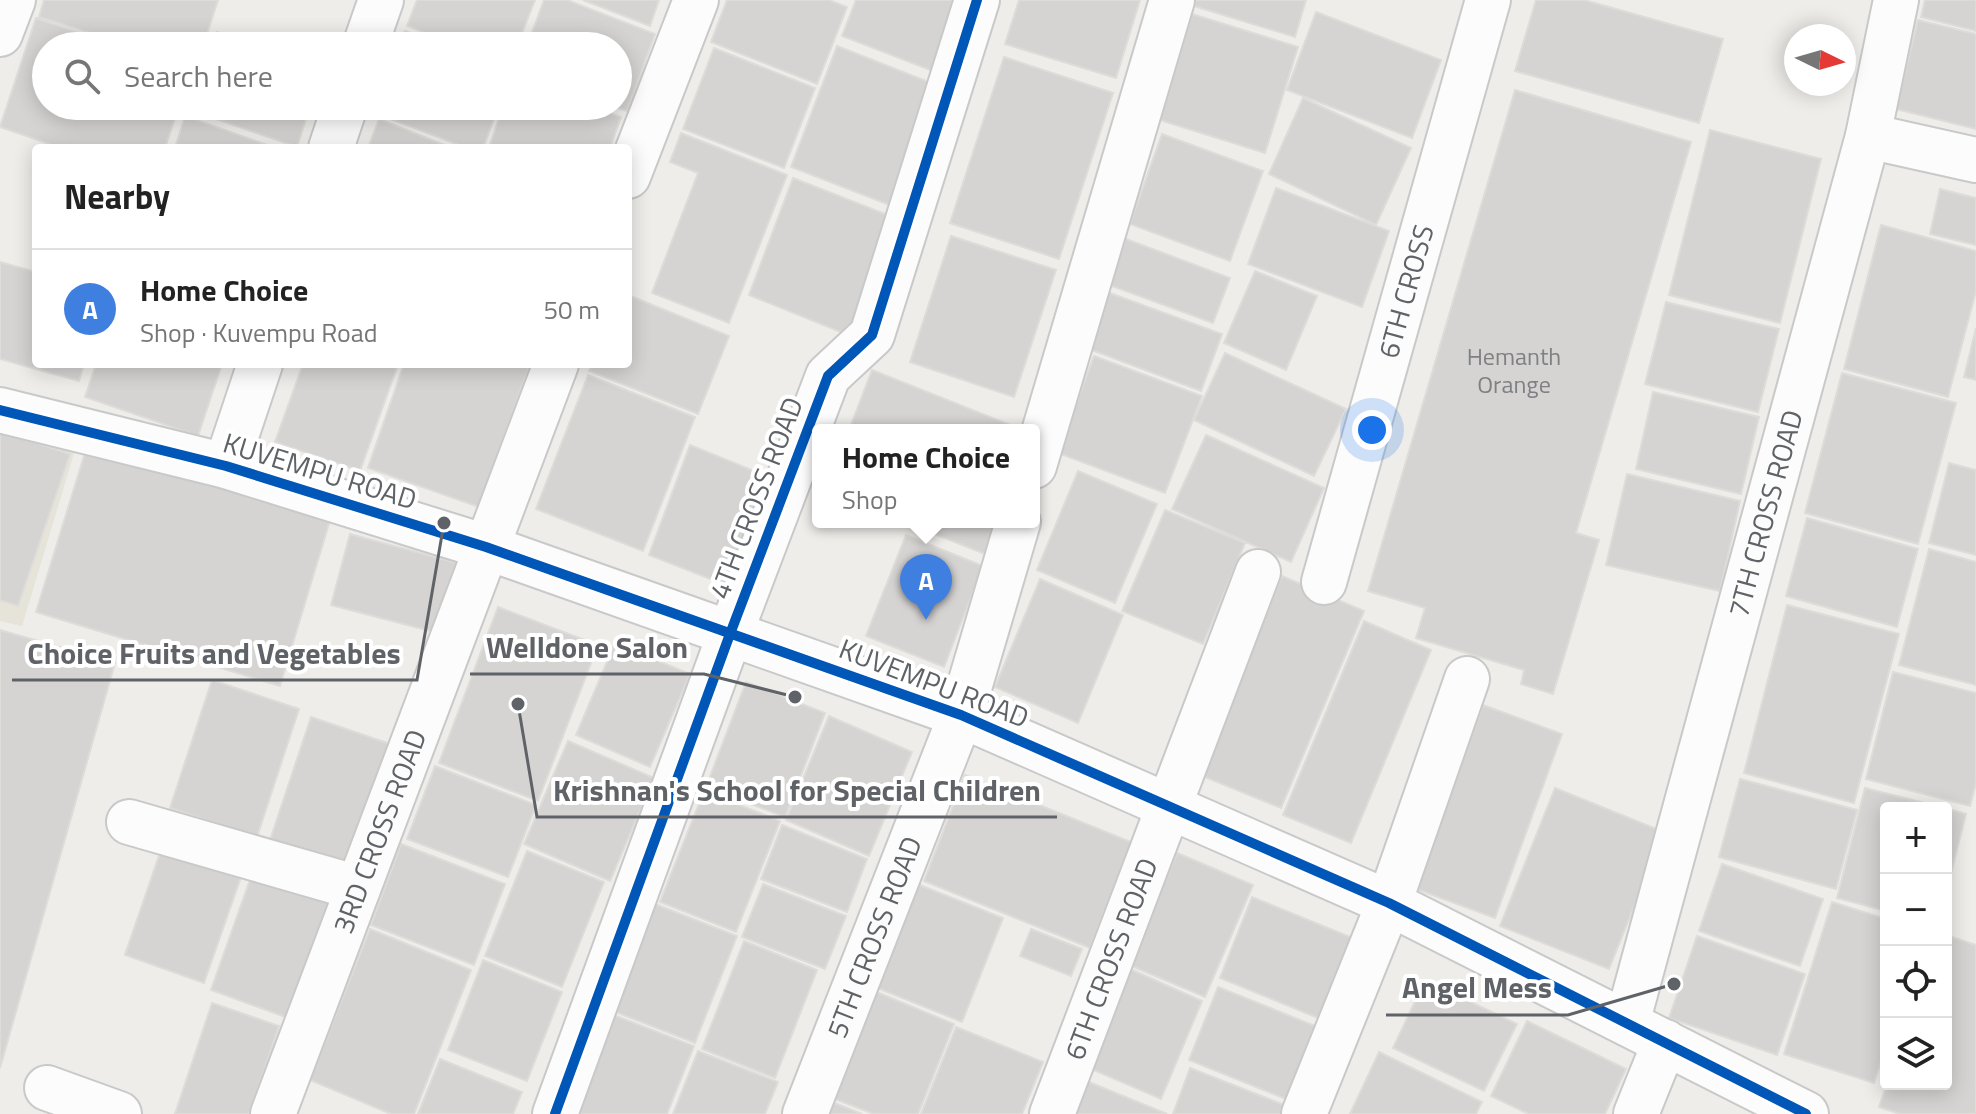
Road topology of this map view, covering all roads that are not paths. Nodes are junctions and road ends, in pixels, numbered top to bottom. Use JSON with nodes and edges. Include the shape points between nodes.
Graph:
{"nodes":[{"id":1,"x":13,"y":0,"type":"edge"},
{"id":2,"x":381,"y":0,"type":"edge"},
{"id":3,"x":696,"y":0,"type":"edge"},
{"id":4,"x":977,"y":0,"type":"edge"},
{"id":5,"x":1172,"y":0,"type":"edge"},
{"id":6,"x":1488,"y":0,"type":"edge"},
{"id":7,"x":1896,"y":0,"type":"edge"},
{"id":8,"x":370,"y":32,"type":"edge"},
{"id":9,"x":0,"y":34,"type":"edge"},
{"id":10,"x":340,"y":120,"type":"edge"},
{"id":11,"x":1868,"y":136,"type":"junction"},
{"id":12,"x":332,"y":144,"type":"edge"},
{"id":13,"x":1976,"y":160,"type":"edge"},
{"id":14,"x":632,"y":166,"type":"edge"},
{"id":15,"x":259,"y":368,"type":"edge"},
{"id":16,"x":554,"y":368,"type":"edge"},
{"id":17,"x":0,"y":410,"type":"edge"},
{"id":18,"x":1040,"y":446,"type":"edge"},
{"id":19,"x":226,"y":466,"type":"junction"},
{"id":20,"x":1016,"y":528,"type":"edge"},
{"id":21,"x":486,"y":547,"type":"junction"},
{"id":22,"x":1258,"y":572,"type":"dead end"},
{"id":23,"x":1324,"y":582,"type":"dead end"},
{"id":24,"x":730,"y":634,"type":"junction"},
{"id":25,"x":1467,"y":679,"type":"dead end"},
{"id":26,"x":961,"y":715,"type":"junction"},
{"id":27,"x":1170,"y":805,"type":"junction"},
{"id":28,"x":129,"y":822,"type":"dead end"},
{"id":29,"x":358,"y":888,"type":"junction"},
{"id":30,"x":1389,"y":903,"type":"junction"},
{"id":31,"x":1646,"y":1032,"type":"junction"},
{"id":32,"x":47,"y":1088,"type":"dead end"},
{"id":33,"x":119,"y":1114,"type":"edge"},
{"id":34,"x":273,"y":1114,"type":"edge"},
{"id":35,"x":555,"y":1114,"type":"edge"},
{"id":36,"x":805,"y":1114,"type":"edge"},
{"id":37,"x":1052,"y":1114,"type":"edge"},
{"id":38,"x":1304,"y":1114,"type":"edge"},
{"id":39,"x":1636,"y":1114,"type":"edge"},
{"id":40,"x":1806,"y":1114,"type":"edge"}],
"edges":[{"from":1,"to":9,"type":"street"},
{"from":2,"to":8,"type":"street"},
{"from":3,"to":14,"type":"street"},
{"from":4,"to":24,"type":"street","name":"4TH CROSS ROAD","via":[[872,335],[828,376]]},
{"from":5,"to":18,"type":"street"},
{"from":6,"to":23,"type":"street","name":"6TH CROSS"},
{"from":7,"to":11,"type":"street","name":"7TH CROSS ROAD"},
{"from":10,"to":12,"type":"street"},
{"from":11,"to":13,"type":"street"},
{"from":11,"to":31,"type":"street","name":"7TH CROSS ROAD"},
{"from":15,"to":19,"type":"street"},
{"from":16,"to":21,"type":"street","name":"3RD CROSS ROAD"},
{"from":17,"to":19,"type":"street","name":"KUVEMPU ROAD"},
{"from":19,"to":21,"type":"street","name":"KUVEMPU ROAD"},
{"from":20,"to":26,"type":"street","name":"5TH CROSS ROAD"},
{"from":21,"to":24,"type":"street","name":"KUVEMPU ROAD"},
{"from":21,"to":29,"type":"street","name":"3RD CROSS ROAD"},
{"from":22,"to":27,"type":"street","name":"6TH CROSS ROAD"},
{"from":24,"to":26,"type":"street","name":"KUVEMPU ROAD"},
{"from":24,"to":35,"type":"street","name":"4TH CROSS ROAD"},
{"from":25,"to":30,"type":"street"},
{"from":26,"to":27,"type":"street","name":"KUVEMPU ROAD"},
{"from":26,"to":36,"type":"street","name":"5TH CROSS ROAD"},
{"from":27,"to":30,"type":"street","name":"KUVEMPU ROAD"},
{"from":27,"to":37,"type":"street","name":"6TH CROSS ROAD"},
{"from":28,"to":29,"type":"street"},
{"from":29,"to":34,"type":"street","name":"3RD CROSS ROAD"},
{"from":30,"to":31,"type":"street","name":"KUVEMPU ROAD"},
{"from":30,"to":38,"type":"street"},
{"from":31,"to":39,"type":"street","name":"7TH CROSS ROAD"},
{"from":31,"to":40,"type":"street","name":"KUVEMPU ROAD"},
{"from":32,"to":33,"type":"street"}]}
